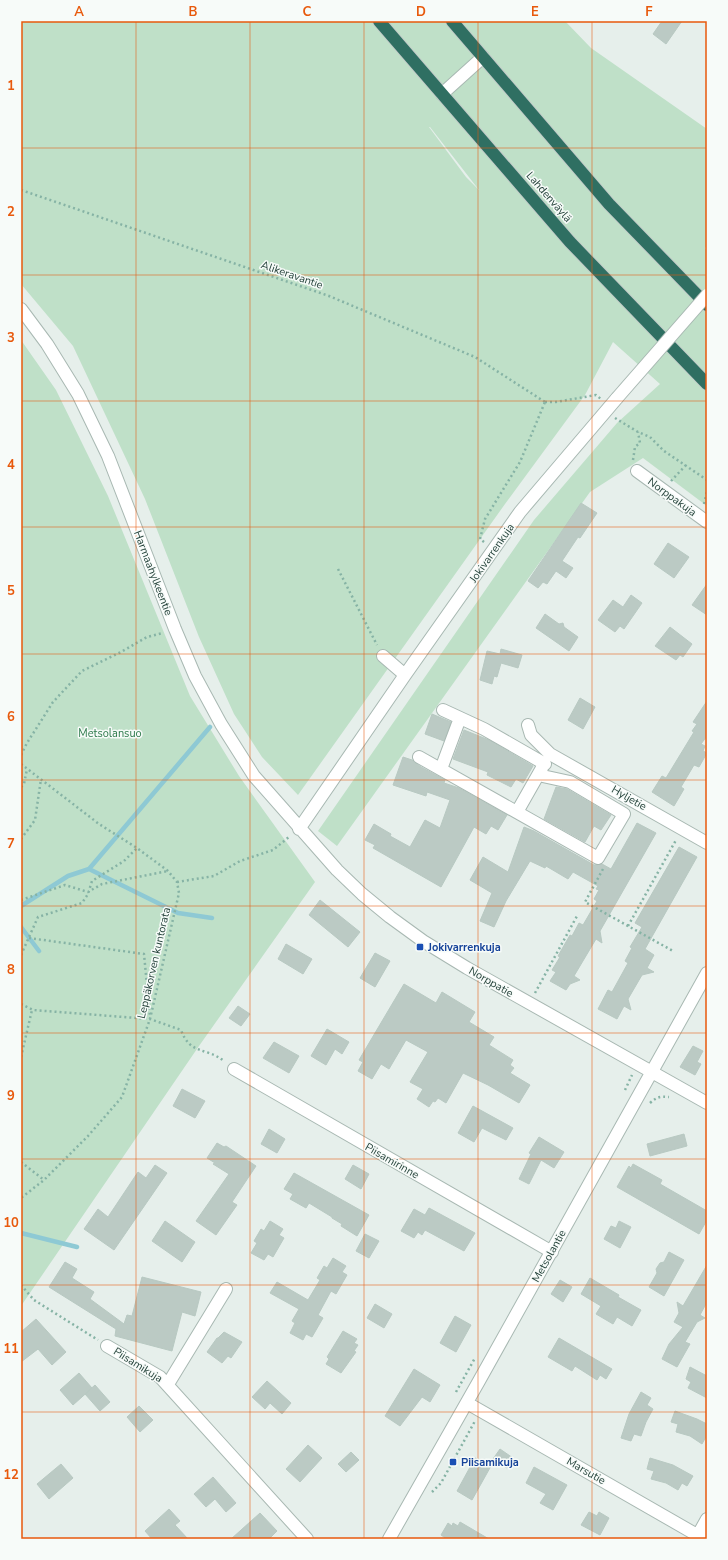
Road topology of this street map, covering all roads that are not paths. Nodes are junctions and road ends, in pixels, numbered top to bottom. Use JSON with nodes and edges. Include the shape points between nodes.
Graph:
{"nodes":[{"id":1,"x":379,"y":21,"type":"edge"},
{"id":2,"x":452,"y":21,"type":"edge"},
{"id":3,"x":483,"y":57,"type":"junction"},
{"id":4,"x":442,"y":94,"type":"junction"},
{"id":5,"x":707,"y":295,"type":"edge"},
{"id":6,"x":707,"y":305,"type":"edge"},
{"id":7,"x":21,"y":309,"type":"edge"},
{"id":8,"x":707,"y":384,"type":"edge"},
{"id":9,"x":637,"y":471,"type":"road end"},
{"id":10,"x":707,"y":522,"type":"edge"},
{"id":11,"x":383,"y":656,"type":"road end"},
{"id":12,"x":405,"y":675,"type":"junction"},
{"id":13,"x":443,"y":710,"type":"dead end"},
{"id":14,"x":460,"y":718,"type":"junction"},
{"id":15,"x":528,"y":725,"type":"dead end"},
{"id":16,"x":419,"y":757,"type":"dead end"},
{"id":17,"x":548,"y":759,"type":"junction"},
{"id":18,"x":441,"y":769,"type":"junction"},
{"id":19,"x":538,"y":775,"type":"junction"},
{"id":20,"x":517,"y":812,"type":"junction"},
{"id":21,"x":299,"y":829,"type":"junction"},
{"id":22,"x":707,"y":843,"type":"edge"},
{"id":23,"x":707,"y":973,"type":"edge"},
{"id":24,"x":234,"y":1069,"type":"road end"},
{"id":25,"x":652,"y":1072,"type":"junction"},
{"id":26,"x":707,"y":1103,"type":"edge"},
{"id":27,"x":552,"y":1252,"type":"junction"},
{"id":28,"x":226,"y":1289,"type":"dead end"},
{"id":29,"x":107,"y":1346,"type":"road end"},
{"id":30,"x":168,"y":1384,"type":"junction"},
{"id":31,"x":467,"y":1402,"type":"junction"},
{"id":32,"x":707,"y":1519,"type":"edge"},
{"id":33,"x":701,"y":1537,"type":"edge"},
{"id":34,"x":307,"y":1539,"type":"edge"},
{"id":35,"x":389,"y":1539,"type":"edge"}],
"edges":[{"from":1,"to":4,"type":"highway","name":"Lahdenväylä"},
{"from":2,"to":3,"type":"highway"},
{"from":3,"to":4,"type":"street"},
{"from":3,"to":6,"type":"highway","via":[[609,204]]},
{"from":4,"to":8,"type":"highway","name":"Lahdenväylä","via":[[570,242]]},
{"from":5,"to":12,"type":"street","name":"Jokivarrenkuja","bridge":true,"via":[[520,512]]},
{"from":7,"to":21,"type":"street","name":"Harmaahylkeentie","via":[[47,344],[78,394],[108,456],[195,676],[254,776]]},
{"from":9,"to":10,"type":"street","name":"Norppakuja"},
{"from":11,"to":12,"type":"street"},
{"from":12,"to":21,"type":"street","name":"Jokivarrenkuja"},
{"from":13,"to":14,"type":"street","name":"Hyljetie"},
{"from":14,"to":17,"type":"street","name":"Hyljetie"},
{"from":14,"to":18,"type":"street"},
{"from":15,"to":17,"type":"street","via":[[531,735]]},
{"from":16,"to":18,"type":"street"},
{"from":17,"to":19,"type":"street"},
{"from":17,"to":22,"type":"street","name":"Hyljetie"},
{"from":18,"to":20,"type":"street"},
{"from":19,"to":20,"type":"street"},
{"from":19,"to":20,"type":"street","via":[[570,782],[624,814],[598,858]]},
{"from":21,"to":25,"type":"street","name":"Norppatie","via":[[362,894],[423,941],[529,1004]]},
{"from":23,"to":25,"type":"street","name":"Metsolantie"},
{"from":24,"to":27,"type":"street","name":"Piisamirinne"},
{"from":25,"to":26,"type":"street","name":"Norppatie"},
{"from":25,"to":27,"type":"street","name":"Metsolantie"},
{"from":27,"to":31,"type":"street","name":"Metsolantie"},
{"from":28,"to":30,"type":"street","name":"Piisamikuja"},
{"from":29,"to":30,"type":"street","name":"Piisamikuja","via":[[160,1376]]},
{"from":30,"to":34,"type":"street","name":"Piisamikuja"},
{"from":31,"to":33,"type":"street","name":"Marsutie"},
{"from":31,"to":35,"type":"street","name":"Metsolantie"},
{"from":32,"to":33,"type":"street"}]}
